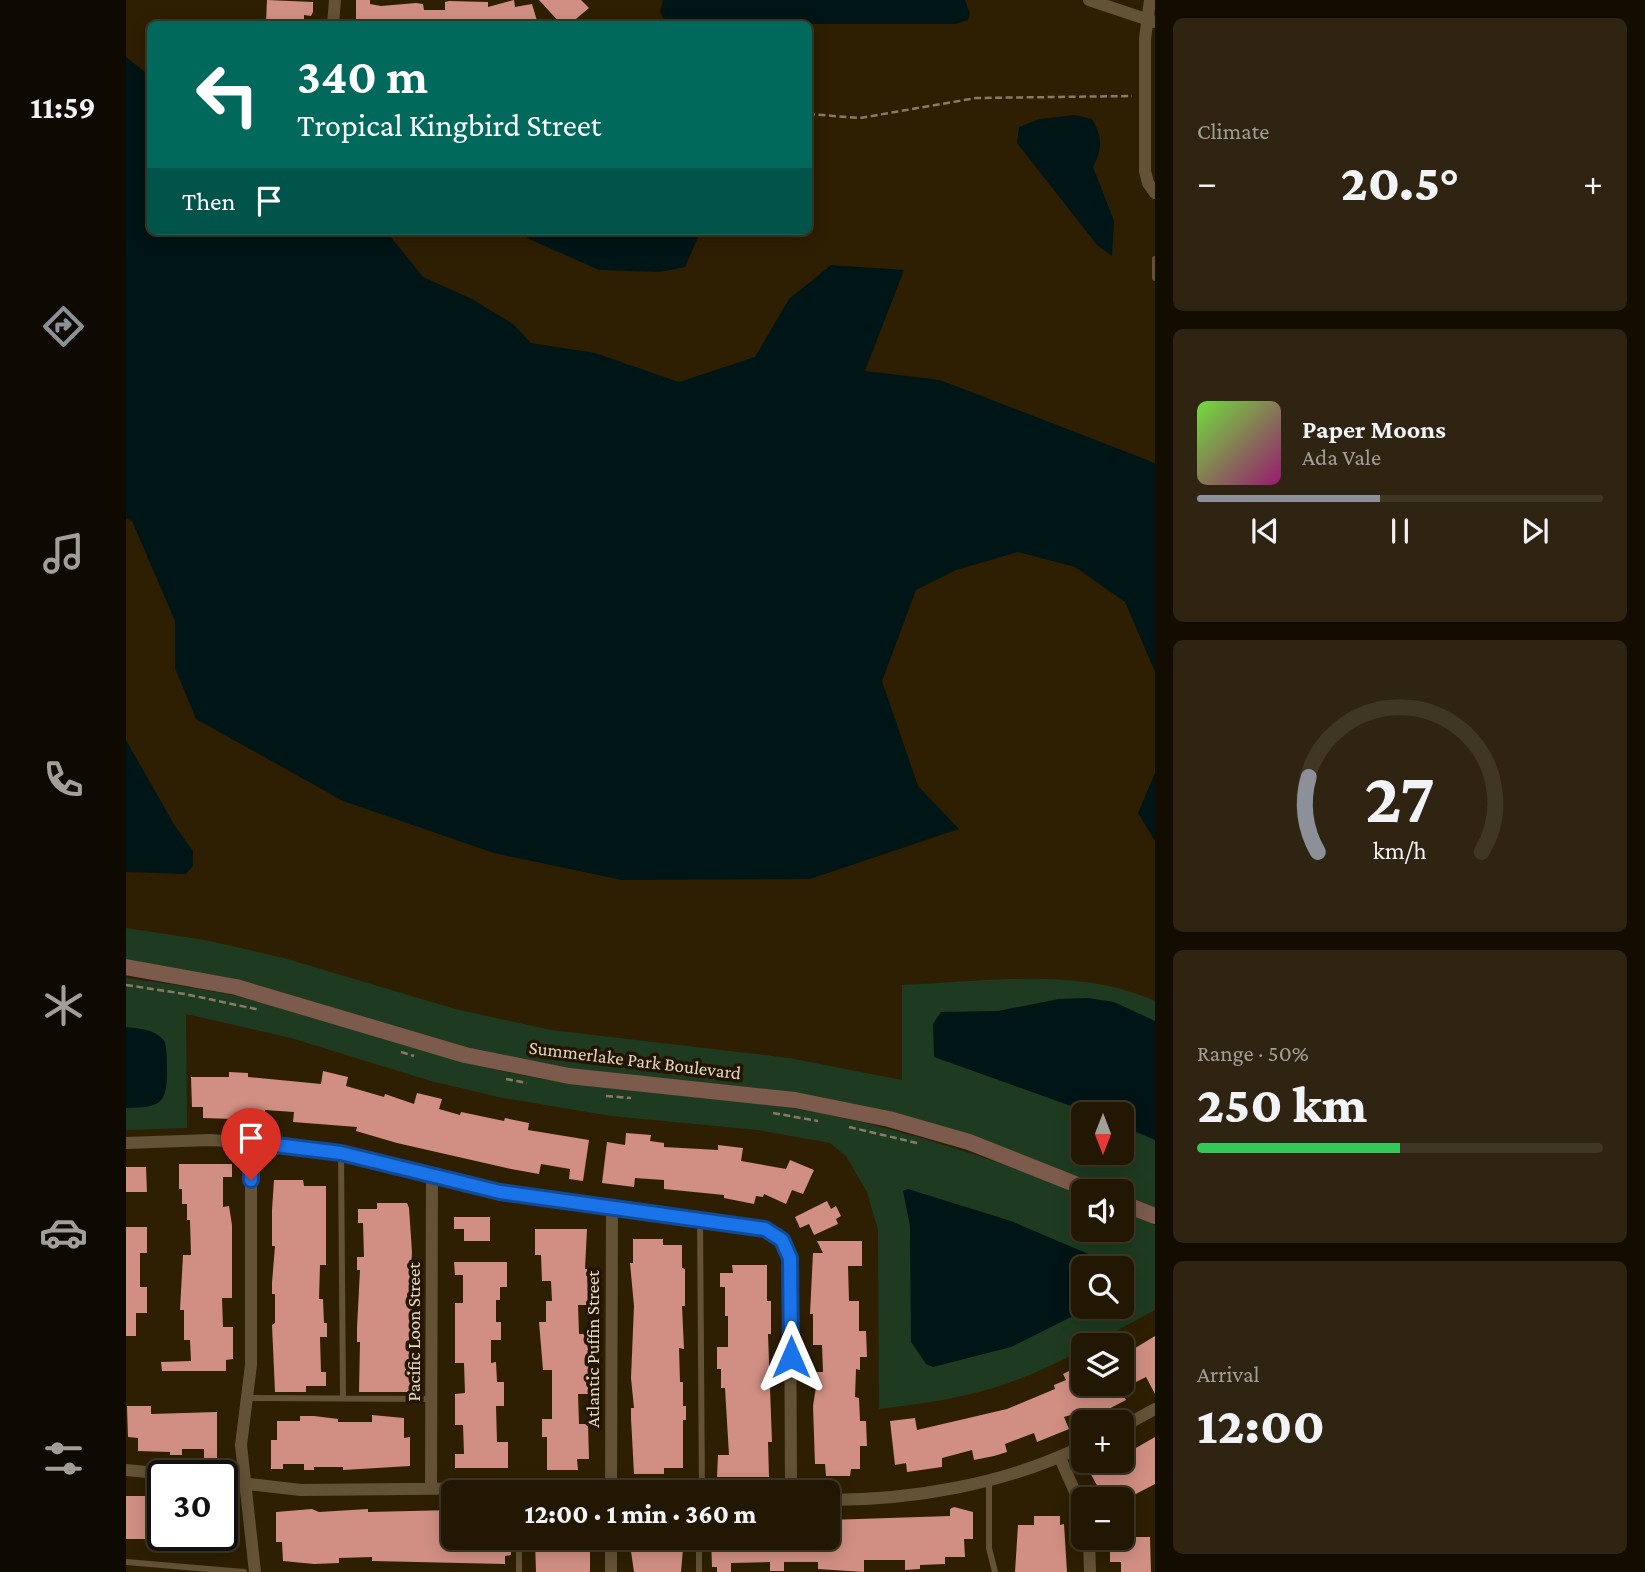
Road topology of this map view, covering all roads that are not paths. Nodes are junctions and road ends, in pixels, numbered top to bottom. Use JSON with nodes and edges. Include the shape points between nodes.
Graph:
{"nodes":[{"id":1,"x":335,"y":0,"type":"edge"},
{"id":2,"x":1089,"y":0,"type":"edge"},
{"id":3,"x":1150,"y":0,"type":"edge"},
{"id":4,"x":332,"y":21,"type":"edge"},
{"id":5,"x":1151,"y":22,"type":"edge"},
{"id":6,"x":1149,"y":107,"type":"edge"},
{"id":7,"x":1155,"y":193,"type":"edge"},
{"id":8,"x":1155,"y":259,"type":"edge"},
{"id":9,"x":1155,"y":278,"type":"edge"},
{"id":10,"x":126,"y":967,"type":"edge"},
{"id":11,"x":251,"y":1142,"type":"junction"},
{"id":12,"x":126,"y":1143,"type":"edge"},
{"id":13,"x":341,"y":1153,"type":"junction"},
{"id":14,"x":432,"y":1175,"type":"junction"},
{"id":15,"x":1071,"y":1182,"type":"edge"},
{"id":16,"x":612,"y":1206,"type":"junction"},
{"id":17,"x":1134,"y":1208,"type":"edge"},
{"id":18,"x":1155,"y":1216,"type":"edge"},
{"id":19,"x":700,"y":1218,"type":"junction"},
{"id":20,"x":249,"y":1398,"type":"junction"},
{"id":21,"x":343,"y":1398,"type":"junction"},
{"id":22,"x":432,"y":1398,"type":"junction"},
{"id":23,"x":1155,"y":1409,"type":"edge"},
{"id":24,"x":1134,"y":1420,"type":"edge"},
{"id":25,"x":1071,"y":1452,"type":"edge"},
{"id":26,"x":1060,"y":1458,"type":"junction"},
{"id":27,"x":126,"y":1470,"type":"edge"},
{"id":28,"x":147,"y":1472,"type":"edge"},
{"id":29,"x":989,"y":1479,"type":"junction"},
{"id":30,"x":611,"y":1480,"type":"edge"},
{"id":31,"x":702,"y":1480,"type":"edge"},
{"id":32,"x":791,"y":1480,"type":"edge"},
{"id":33,"x":238,"y":1482,"type":"edge"},
{"id":34,"x":244,"y":1483,"type":"junction"},
{"id":35,"x":1073,"y":1487,"type":"edge"},
{"id":36,"x":431,"y":1488,"type":"junction"},
{"id":37,"x":441,"y":1488,"type":"edge"},
{"id":38,"x":840,"y":1499,"type":"edge"},
{"id":39,"x":519,"y":1550,"type":"edge"},
{"id":40,"x":611,"y":1550,"type":"edge"},
{"id":41,"x":699,"y":1550,"type":"edge"},
{"id":42,"x":1089,"y":1550,"type":"edge"},
{"id":43,"x":126,"y":1562,"type":"edge"},
{"id":44,"x":244,"y":1572,"type":"edge"},
{"id":45,"x":255,"y":1572,"type":"edge"},
{"id":46,"x":519,"y":1572,"type":"edge"},
{"id":47,"x":611,"y":1572,"type":"edge"},
{"id":48,"x":699,"y":1572,"type":"edge"},
{"id":49,"x":995,"y":1572,"type":"edge"},
{"id":50,"x":1090,"y":1572,"type":"edge"}],
"edges":[{"from":1,"to":4,"type":"street"},
{"from":2,"to":5,"type":"street"},
{"from":3,"to":5,"type":"street"},
{"from":5,"to":6,"type":"street"},
{"from":6,"to":7,"type":"street","via":[[1145,171]]},
{"from":8,"to":9,"type":"lane"},
{"from":10,"to":15,"type":"main road","name":"Summerlake Park Boulevard","via":[[236,986],[465,1055],[569,1076],[795,1100],[889,1119],[970,1142]]},
{"from":11,"to":12,"type":"street"},
{"from":11,"to":13,"type":"street"},
{"from":11,"to":20,"type":"street"},
{"from":13,"to":14,"type":"street"},
{"from":13,"to":21,"type":"lane"},
{"from":14,"to":16,"type":"street","via":[[500,1192]]},
{"from":14,"to":22,"type":"street","name":"Pacific Loon Street"},
{"from":16,"to":19,"type":"street"},
{"from":16,"to":30,"type":"street","name":"Atlantic Puffin Street"},
{"from":17,"to":18,"type":"main road"},
{"from":19,"to":31,"type":"lane"},
{"from":19,"to":32,"type":"street","via":[[765,1229],[782,1240],[790,1258]]},
{"from":20,"to":21,"type":"lane"},
{"from":20,"to":34,"type":"street","via":[[241,1446]]},
{"from":21,"to":22,"type":"lane"},
{"from":22,"to":36,"type":"street","name":"Pacific Loon Street"},
{"from":23,"to":24,"type":"street"},
{"from":25,"to":26,"type":"street"},
{"from":26,"to":29,"type":"street"},
{"from":26,"to":35,"type":"street"},
{"from":27,"to":28,"type":"street"},
{"from":29,"to":38,"type":"street","via":[[911,1496]]},
{"from":29,"to":49,"type":"lane","via":[[989,1548]]},
{"from":33,"to":34,"type":"street"},
{"from":34,"to":36,"type":"street","via":[[301,1490]]},
{"from":34,"to":45,"type":"street"},
{"from":36,"to":37,"type":"street"},
{"from":39,"to":46,"type":"lane"},
{"from":40,"to":47,"type":"street"},
{"from":41,"to":48,"type":"lane"},
{"from":42,"to":50,"type":"street"},
{"from":43,"to":44,"type":"lane"}]}
